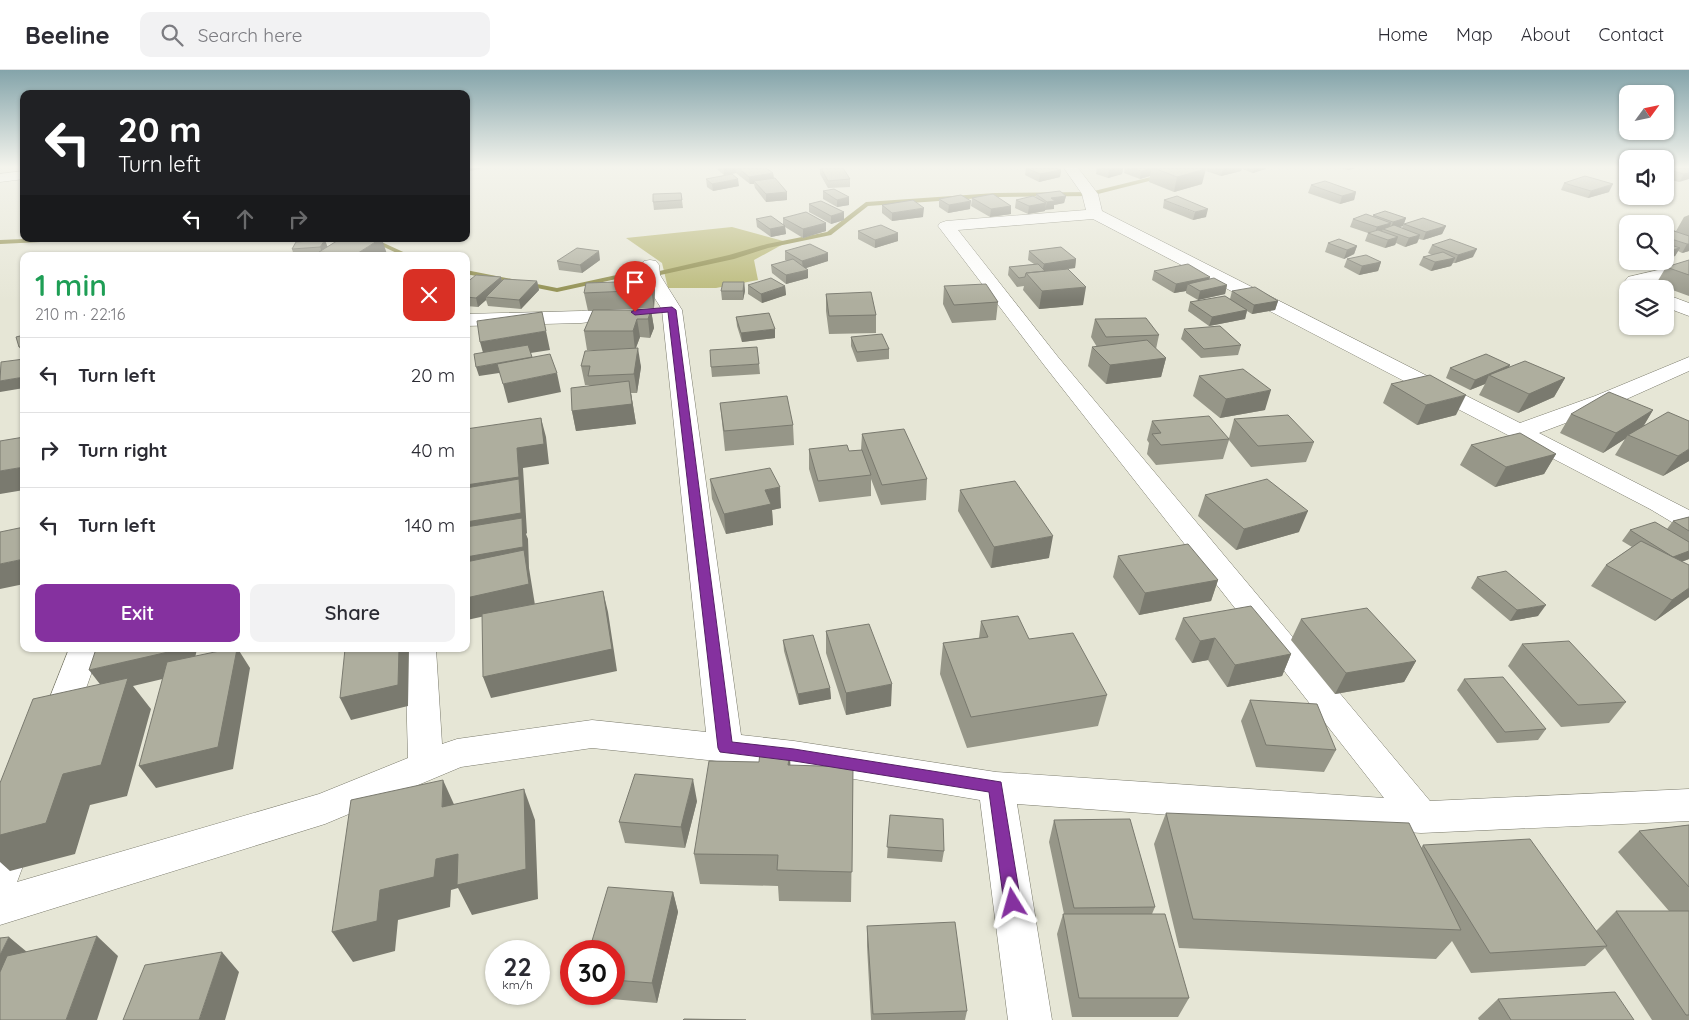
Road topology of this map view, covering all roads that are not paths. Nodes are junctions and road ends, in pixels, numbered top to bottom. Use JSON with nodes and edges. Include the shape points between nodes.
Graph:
{"nodes":[{"id":1,"x":1095,"y":214,"type":"joint"},
{"id":2,"x":650,"y":265,"type":"dead end"},
{"id":3,"x":1689,"y":268,"type":"edge"},
{"id":4,"x":1638,"y":280,"type":"edge"},
{"id":5,"x":1674,"y":304,"type":"edge"},
{"id":6,"x":1689,"y":310,"type":"edge"},
{"id":7,"x":656,"y":311,"type":"junction"},
{"id":8,"x":470,"y":320,"type":"edge"},
{"id":9,"x":1689,"y":363,"type":"edge"},
{"id":10,"x":1519,"y":432,"type":"junction"},
{"id":11,"x":1689,"y":521,"type":"edge"},
{"id":12,"x":83,"y":652,"type":"edge"},
{"id":13,"x":420,"y":652,"type":"edge"},
{"id":14,"x":725,"y":748,"type":"junction"},
{"id":15,"x":44,"y":758,"type":"edge"},
{"id":16,"x":426,"y":766,"type":"junction"},
{"id":17,"x":996,"y":787,"type":"junction"},
{"id":18,"x":27,"y":804,"type":"edge"},
{"id":19,"x":1689,"y":805,"type":"edge"},
{"id":20,"x":1421,"y":817,"type":"junction"},
{"id":21,"x":0,"y":877,"type":"edge"},
{"id":22,"x":0,"y":906,"type":"edge"},
{"id":23,"x":1030,"y":1020,"type":"edge"}],
"edges":[{"from":1,"to":10,"type":"street"},
{"from":1,"to":20,"type":"street","via":[[946,226],[1051,361]]},
{"from":2,"to":7,"type":"street"},
{"from":3,"to":4,"type":"street"},
{"from":5,"to":6,"type":"street"},
{"from":7,"to":8,"type":"street"},
{"from":7,"to":14,"type":"street"},
{"from":9,"to":10,"type":"street","via":[[1603,401]]},
{"from":10,"to":11,"type":"street"},
{"from":12,"to":15,"type":"street"},
{"from":13,"to":16,"type":"street"},
{"from":14,"to":16,"type":"street","via":[[592,734],[457,753]]},
{"from":14,"to":17,"type":"street","via":[[794,755]]},
{"from":16,"to":22,"type":"street","via":[[325,808]]},
{"from":17,"to":20,"type":"street"},
{"from":17,"to":23,"type":"street"},
{"from":18,"to":21,"type":"street"},
{"from":19,"to":20,"type":"street"}]}
